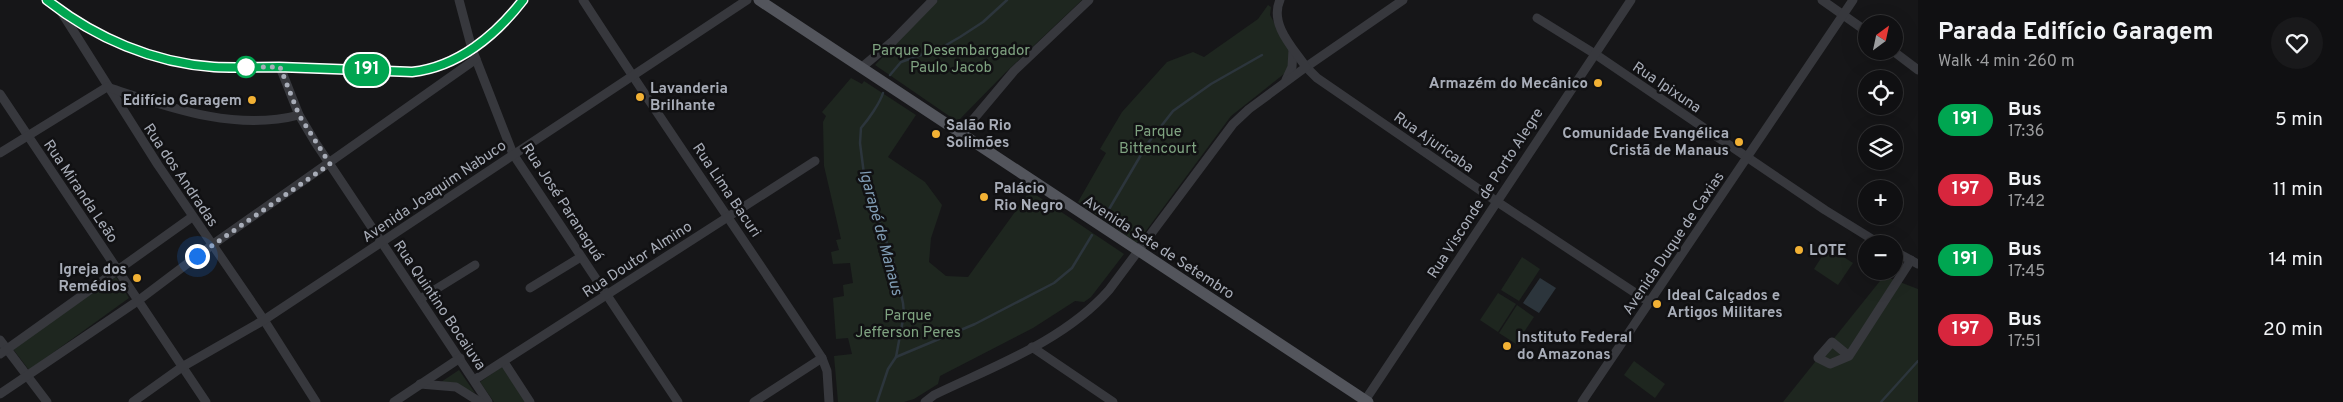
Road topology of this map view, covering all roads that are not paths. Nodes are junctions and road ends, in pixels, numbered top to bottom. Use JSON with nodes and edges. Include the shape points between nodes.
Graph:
{"nodes":[{"id":1,"x":47,"y":0,"type":"edge"},
{"id":2,"x":458,"y":0,"type":"edge"},
{"id":3,"x":523,"y":0,"type":"edge"},
{"id":4,"x":583,"y":0,"type":"edge"},
{"id":5,"x":747,"y":0,"type":"edge"},
{"id":6,"x":759,"y":0,"type":"edge"},
{"id":7,"x":933,"y":0,"type":"edge"},
{"id":8,"x":1089,"y":0,"type":"edge"},
{"id":9,"x":1280,"y":0,"type":"edge"},
{"id":10,"x":1403,"y":0,"type":"edge"},
{"id":11,"x":1631,"y":0,"type":"edge"},
{"id":12,"x":1822,"y":0,"type":"edge"},
{"id":13,"x":1853,"y":0,"type":"edge"},
{"id":14,"x":60,"y":10,"type":"junction"},
{"id":15,"x":1843,"y":14,"type":"junction"},
{"id":16,"x":1537,"y":18,"type":"dead end"},
{"id":17,"x":1858,"y":25,"type":"edge"},
{"id":18,"x":1293,"y":48,"type":"junction"},
{"id":19,"x":472,"y":49,"type":"junction"},
{"id":20,"x":1595,"y":54,"type":"junction"},
{"id":21,"x":476,"y":59,"type":"junction"},
{"id":22,"x":1903,"y":59,"type":"edge"},
{"id":23,"x":280,"y":67,"type":"junction"},
{"id":24,"x":861,"y":68,"type":"junction"},
{"id":25,"x":1305,"y":68,"type":"junction"},
{"id":26,"x":1918,"y":70,"type":"edge"},
{"id":27,"x":633,"y":78,"type":"junction"},
{"id":28,"x":1283,"y":84,"type":"junction"},
{"id":29,"x":107,"y":87,"type":"junction"},
{"id":30,"x":0,"y":94,"type":"edge"},
{"id":31,"x":299,"y":115,"type":"junction"},
{"id":32,"x":961,"y":134,"type":"junction"},
{"id":33,"x":28,"y":136,"type":"junction"},
{"id":34,"x":0,"y":154,"type":"edge"},
{"id":35,"x":514,"y":154,"type":"junction"},
{"id":36,"x":1746,"y":158,"type":"junction"},
{"id":37,"x":815,"y":160,"type":"dead end"},
{"id":38,"x":330,"y":164,"type":"junction"},
{"id":39,"x":1496,"y":201,"type":"junction"},
{"id":40,"x":729,"y":216,"type":"junction"},
{"id":41,"x":192,"y":217,"type":"junction"},
{"id":42,"x":1865,"y":235,"type":"edge"},
{"id":43,"x":381,"y":242,"type":"junction"},
{"id":44,"x":212,"y":245,"type":"junction"},
{"id":45,"x":1138,"y":251,"type":"junction"},
{"id":46,"x":1903,"y":256,"type":"edge"},
{"id":47,"x":581,"y":257,"type":"junction"},
{"id":48,"x":1914,"y":262,"type":"edge"},
{"id":49,"x":475,"y":265,"type":"dead end"},
{"id":50,"x":118,"y":270,"type":"junction"},
{"id":51,"x":530,"y":288,"type":"dead end"},
{"id":52,"x":607,"y":294,"type":"junction"},
{"id":53,"x":420,"y":299,"type":"junction"},
{"id":54,"x":139,"y":300,"type":"junction"},
{"id":55,"x":1649,"y":302,"type":"junction"},
{"id":56,"x":264,"y":320,"type":"junction"},
{"id":57,"x":0,"y":340,"type":"edge"},
{"id":58,"x":1032,"y":347,"type":"junction"},
{"id":59,"x":3,"y":352,"type":"edge"},
{"id":60,"x":1849,"y":356,"type":"dead end"},
{"id":61,"x":460,"y":358,"type":"junction"},
{"id":62,"x":822,"y":358,"type":"junction"},
{"id":63,"x":504,"y":362,"type":"junction"},
{"id":64,"x":182,"y":367,"type":"junction"},
{"id":65,"x":27,"y":376,"type":"junction"},
{"id":66,"x":474,"y":380,"type":"junction"},
{"id":67,"x":420,"y":384,"type":"junction"},
{"id":68,"x":0,"y":394,"type":"edge"},
{"id":69,"x":1366,"y":401,"type":"edge"},
{"id":70,"x":47,"y":402,"type":"edge"},
{"id":71,"x":133,"y":402,"type":"edge"},
{"id":72,"x":206,"y":402,"type":"edge"},
{"id":73,"x":316,"y":402,"type":"edge"},
{"id":74,"x":394,"y":402,"type":"edge"},
{"id":75,"x":480,"y":402,"type":"edge"},
{"id":76,"x":488,"y":402,"type":"edge"},
{"id":77,"x":530,"y":402,"type":"edge"},
{"id":78,"x":678,"y":402,"type":"edge"},
{"id":79,"x":754,"y":402,"type":"edge"},
{"id":80,"x":828,"y":402,"type":"edge"},
{"id":81,"x":925,"y":402,"type":"edge"},
{"id":82,"x":1113,"y":402,"type":"edge"},
{"id":83,"x":1582,"y":402,"type":"edge"}],
"edges":[{"from":1,"to":14,"type":"street"},
{"from":2,"to":19,"type":"street","name":"Rua José Paranaguá"},
{"from":3,"to":19,"type":"street","via":[[502,24]]},
{"from":4,"to":27,"type":"street","name":"Rua Lima Bacuri"},
{"from":5,"to":27,"type":"street","name":"Avenida Joaquim Nabuco"},
{"from":6,"to":24,"type":"main road","name":"Avenida Sete de Setembro"},
{"from":7,"to":24,"type":"street"},
{"from":8,"to":32,"type":"street","via":[[1014,71]]},
{"from":9,"to":18,"type":"street","name":"Rua Ajuricaba","via":[[1277,7],[1279,26]]},
{"from":10,"to":25,"type":"street"},
{"from":11,"to":20,"type":"street","name":"Rua Visconde de Porto Alegre"},
{"from":12,"to":15,"type":"street"},
{"from":13,"to":15,"type":"street","name":"Avenida Duque de Caxias"},
{"from":14,"to":23,"type":"street","via":[[112,40],[178,63],[214,67]]},
{"from":14,"to":29,"type":"street","name":"Rua dos Andradas"},
{"from":15,"to":17,"type":"street"},
{"from":15,"to":36,"type":"street","name":"Avenida Duque de Caxias"},
{"from":16,"to":20,"type":"street","name":"Rua Ipixuna"},
{"from":18,"to":25,"type":"street","name":"Rua Ajuricaba"},
{"from":18,"to":28,"type":"street","via":[[1292,68]]},
{"from":19,"to":21,"type":"street","name":"Rua José Paranaguá"},
{"from":19,"to":23,"type":"street","via":[[438,67],[412,72]]},
{"from":20,"to":36,"type":"street","name":"Rua Ipixuna"},
{"from":20,"to":39,"type":"street","name":"Rua Visconde de Porto Alegre"},
{"from":21,"to":35,"type":"street","name":"Rua José Paranaguá"},
{"from":21,"to":38,"type":"street"},
{"from":22,"to":26,"type":"street"},
{"from":23,"to":31,"type":"street","name":"Rua Quintino Bocaiuva"},
{"from":24,"to":32,"type":"main road","name":"Avenida Sete de Setembro"},
{"from":25,"to":28,"type":"street"},
{"from":25,"to":39,"type":"street","name":"Rua Ajuricaba"},
{"from":27,"to":35,"type":"street","name":"Avenida Joaquim Nabuco"},
{"from":27,"to":40,"type":"street","name":"Rua Lima Bacuri"},
{"from":28,"to":45,"type":"street","via":[[1233,124]]},
{"from":29,"to":31,"type":"street","via":[[184,111],[236,120],[266,121]]},
{"from":29,"to":33,"type":"street"},
{"from":29,"to":41,"type":"street","name":"Rua dos Andradas"},
{"from":30,"to":33,"type":"street","name":"Rua Miranda Leão"},
{"from":31,"to":38,"type":"street","name":"Rua Quintino Bocaiuva"},
{"from":32,"to":45,"type":"main road","name":"Avenida Sete de Setembro"},
{"from":33,"to":34,"type":"street"},
{"from":33,"to":50,"type":"street","name":"Rua Miranda Leão"},
{"from":35,"to":43,"type":"street","name":"Avenida Joaquim Nabuco"},
{"from":35,"to":47,"type":"street","name":"Rua José Paranaguá"},
{"from":36,"to":42,"type":"street","name":"Rua Ipixuna"},
{"from":36,"to":55,"type":"street","name":"Avenida Duque de Caxias"},
{"from":37,"to":40,"type":"street","name":"Rua Doutor Almino"},
{"from":38,"to":43,"type":"street","name":"Rua Quintino Bocaiuva"},
{"from":38,"to":44,"type":"street"},
{"from":39,"to":55,"type":"street","name":"Rua Ajuricaba"},
{"from":39,"to":69,"type":"street","name":"Rua Visconde de Porto Alegre"},
{"from":40,"to":52,"type":"street","name":"Rua Doutor Almino"},
{"from":40,"to":62,"type":"street","name":"Rua Lima Bacuri"},
{"from":41,"to":44,"type":"street","name":"Rua dos Andradas"},
{"from":41,"to":50,"type":"street"},
{"from":43,"to":53,"type":"street","name":"Rua Quintino Bocaiuva"},
{"from":43,"to":56,"type":"street","name":"Avenida Joaquim Nabuco"},
{"from":44,"to":54,"type":"street"},
{"from":44,"to":56,"type":"street","name":"Rua dos Andradas"},
{"from":45,"to":58,"type":"street","via":[[1109,290],[1090,309]]},
{"from":45,"to":69,"type":"main road","name":"Avenida Sete de Setembro"},
{"from":46,"to":48,"type":"street"},
{"from":47,"to":51,"type":"street"},
{"from":47,"to":52,"type":"street","name":"Rua José Paranaguá"},
{"from":48,"to":60,"type":"street"},
{"from":49,"to":53,"type":"street"},
{"from":50,"to":54,"type":"street","name":"Rua Miranda Leão"},
{"from":50,"to":59,"type":"street"},
{"from":52,"to":63,"type":"street","name":"Rua Doutor Almino"},
{"from":52,"to":78,"type":"street","name":"Rua José Paranaguá"},
{"from":53,"to":61,"type":"street","name":"Rua Quintino Bocaiuva"},
{"from":54,"to":64,"type":"street","name":"Rua Miranda Leão"},
{"from":54,"to":65,"type":"street"},
{"from":55,"to":83,"type":"street","name":"Avenida Duque de Caxias"},
{"from":56,"to":64,"type":"street","name":"Avenida Joaquim Nabuco"},
{"from":56,"to":73,"type":"street","name":"Rua dos Andradas"},
{"from":57,"to":59,"type":"street"},
{"from":58,"to":81,"type":"street"},
{"from":58,"to":82,"type":"street"},
{"from":59,"to":65,"type":"street"},
{"from":61,"to":66,"type":"street","name":"Rua Quintino Bocaiuva"},
{"from":61,"to":67,"type":"street"},
{"from":62,"to":79,"type":"street"},
{"from":62,"to":80,"type":"street","name":"Rua Lima Bacuri","via":[[827,371]]},
{"from":63,"to":66,"type":"street","name":"Rua Doutor Almino"},
{"from":63,"to":77,"type":"street"},
{"from":64,"to":71,"type":"street","name":"Avenida Joaquim Nabuco"},
{"from":64,"to":72,"type":"street","name":"Rua Miranda Leão"},
{"from":65,"to":68,"type":"street"},
{"from":65,"to":70,"type":"street"},
{"from":66,"to":76,"type":"street","name":"Rua Quintino Bocaiuva"},
{"from":67,"to":74,"type":"street"},
{"from":67,"to":75,"type":"street","via":[[456,388]]}]}
